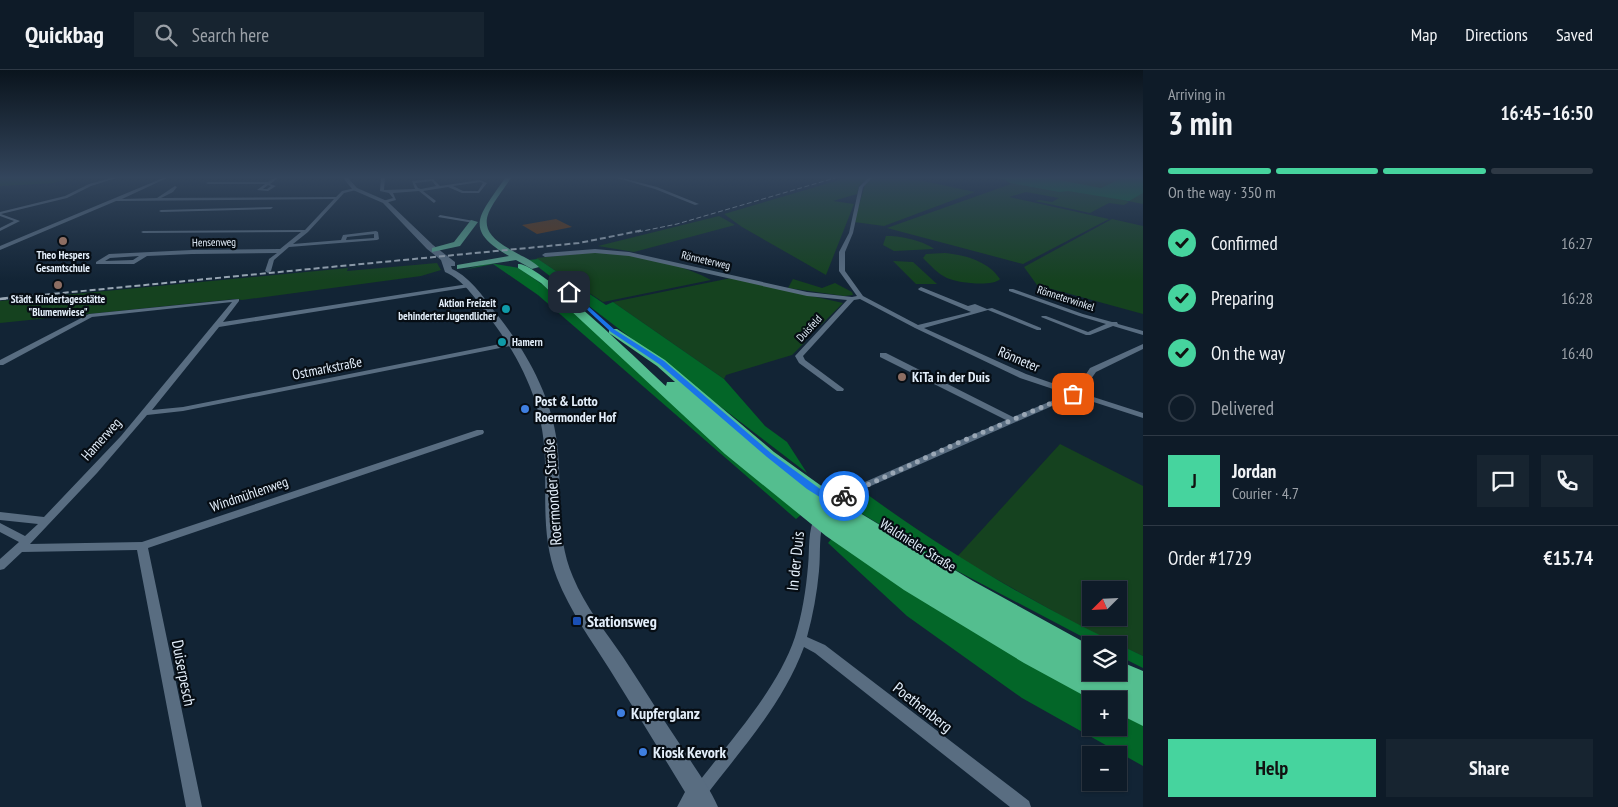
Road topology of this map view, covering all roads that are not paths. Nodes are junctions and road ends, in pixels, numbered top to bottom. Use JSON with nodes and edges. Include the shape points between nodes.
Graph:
{"nodes":[{"id":1,"x":84,"y":212,"type":"edge"},
{"id":2,"x":324,"y":212,"type":"edge"},
{"id":3,"x":396,"y":212,"type":"edge"},
{"id":4,"x":482,"y":212,"type":"edge"},
{"id":5,"x":485,"y":212,"type":"edge"},
{"id":6,"x":855,"y":212,"type":"edge"},
{"id":7,"x":0,"y":214,"type":"edge"},
{"id":8,"x":440,"y":216,"type":"dead end"},
{"id":9,"x":474,"y":225,"type":"junction"},
{"id":10,"x":0,"y":230,"type":"edge"},
{"id":11,"x":306,"y":231,"type":"junction"},
{"id":12,"x":143,"y":232,"type":"dead end"},
{"id":13,"x":342,"y":242,"type":"junction"},
{"id":14,"x":288,"y":246,"type":"junction"},
{"id":15,"x":0,"y":248,"type":"edge"},
{"id":16,"x":435,"y":250,"type":"junction"},
{"id":17,"x":282,"y":251,"type":"junction"},
{"id":18,"x":146,"y":254,"type":"junction"},
{"id":19,"x":545,"y":255,"type":"dead end"},
{"id":20,"x":493,"y":262,"type":"junction"},
{"id":21,"x":520,"y":262,"type":"junction"},
{"id":22,"x":268,"y":271,"type":"dead end"},
{"id":23,"x":456,"y":271,"type":"junction"},
{"id":24,"x":921,"y":289,"type":"dead end"},
{"id":25,"x":1011,"y":290,"type":"dead end"},
{"id":26,"x":862,"y":297,"type":"junction"},
{"id":27,"x":852,"y":299,"type":"junction"},
{"id":28,"x":985,"y":302,"type":"dead end"},
{"id":29,"x":952,"y":309,"type":"dead end"},
{"id":30,"x":976,"y":309,"type":"junction"},
{"id":31,"x":988,"y":309,"type":"junction"},
{"id":32,"x":966,"y":312,"type":"junction"},
{"id":33,"x":1016,"y":313,"type":"dead end"},
{"id":34,"x":1044,"y":317,"type":"dead end"},
{"id":35,"x":1115,"y":323,"type":"junction"},
{"id":36,"x":217,"y":325,"type":"junction"},
{"id":37,"x":917,"y":327,"type":"junction"},
{"id":38,"x":1039,"y":329,"type":"dead end"},
{"id":39,"x":613,"y":331,"type":"junction"},
{"id":40,"x":1143,"y":332,"type":"edge"},
{"id":41,"x":515,"y":343,"type":"junction"},
{"id":42,"x":1143,"y":346,"type":"edge"},
{"id":43,"x":883,"y":355,"type":"dead end"},
{"id":44,"x":0,"y":363,"type":"edge"},
{"id":45,"x":840,"y":389,"type":"dead end"},
{"id":46,"x":1073,"y":394,"type":"junction"},
{"id":47,"x":144,"y":413,"type":"junction"},
{"id":48,"x":1143,"y":416,"type":"edge"},
{"id":49,"x":1012,"y":420,"type":"junction"},
{"id":50,"x":480,"y":432,"type":"dead end"},
{"id":51,"x":832,"y":504,"type":"junction"},
{"id":52,"x":0,"y":516,"type":"edge"},
{"id":53,"x":46,"y":521,"type":"junction"},
{"id":54,"x":0,"y":527,"type":"edge"},
{"id":55,"x":23,"y":544,"type":"junction"},
{"id":56,"x":142,"y":546,"type":"junction"},
{"id":57,"x":0,"y":566,"type":"edge"},
{"id":58,"x":800,"y":639,"type":"junction"},
{"id":59,"x":1082,"y":652,"type":"edge"},
{"id":60,"x":1082,"y":664,"type":"edge"},
{"id":61,"x":1127,"y":675,"type":"edge"},
{"id":62,"x":1116,"y":681,"type":"edge"},
{"id":63,"x":1143,"y":682,"type":"edge"},
{"id":64,"x":1098,"y":691,"type":"edge"},
{"id":65,"x":1143,"y":695,"type":"edge"},
{"id":66,"x":1127,"y":706,"type":"edge"},
{"id":67,"x":1143,"y":715,"type":"edge"},
{"id":68,"x":698,"y":802,"type":"edge"},
{"id":69,"x":194,"y":807,"type":"edge"},
{"id":70,"x":1023,"y":807,"type":"edge"}],
"edges":[{"from":1,"to":15,"type":"street"},
{"from":2,"to":11,"type":"street"},
{"from":3,"to":16,"type":"main road","name":"Roermonder Straße"},
{"from":4,"to":9,"type":"main road"},
{"from":5,"to":21,"type":"main road","name":"Waldnieler Straße","via":[[482,226],[487,238]]},
{"from":6,"to":26,"type":"street","name":"Rönneter","via":[[841,264],[847,279]]},
{"from":7,"to":10,"type":"street","via":[[18,221]]},
{"from":8,"to":9,"type":"street"},
{"from":9,"to":16,"type":"main road","via":[[457,244]]},
{"from":9,"to":21,"type":"main road","name":"Waldnieler Straße","via":[[477,237],[485,245]]},
{"from":11,"to":12,"type":"street","name":"Hensenweg"},
{"from":11,"to":14,"type":"street"},
{"from":13,"to":13,"type":"street","via":[[377,238],[376,232],[344,236]]},
{"from":13,"to":14,"type":"street"},
{"from":14,"to":17,"type":"street"},
{"from":16,"to":23,"type":"main road","name":"Roermonder Straße"},
{"from":17,"to":18,"type":"street","name":"Hensenweg"},
{"from":17,"to":22,"type":"street","via":[[272,259]]},
{"from":18,"to":18,"type":"street","name":"Hensenweg","via":[[109,256],[98,263],[134,262]]},
{"from":19,"to":27,"type":"street","name":"Rönneterweg","via":[[595,251],[629,254],[776,287]]},
{"from":20,"to":21,"type":"main road"},
{"from":20,"to":21,"type":"main road"},
{"from":20,"to":23,"type":"main road"},
{"from":21,"to":39,"type":"highway","name":"Waldnieler Straße","via":[[558,283]]},
{"from":21,"to":64,"type":"highway","name":"Waldnieler Straße","via":[[704,429],[796,505],[938,600]]},
{"from":23,"to":36,"type":"street"},
{"from":23,"to":41,"type":"main road","name":"Roermonder Straße"},
{"from":24,"to":32,"type":"street"},
{"from":25,"to":35,"type":"street","name":"Rönneterwinkel","via":[[1081,315]]},
{"from":26,"to":27,"type":"street","name":"Rönneterweg"},
{"from":26,"to":37,"type":"street","name":"Rönneter"},
{"from":27,"to":45,"type":"street","name":"Duisfeld","via":[[799,356],[802,362]]},
{"from":28,"to":30,"type":"street"},
{"from":29,"to":32,"type":"street"},
{"from":30,"to":31,"type":"street"},
{"from":30,"to":32,"type":"street"},
{"from":31,"to":33,"type":"street","via":[[1000,306]]},
{"from":31,"to":38,"type":"street"},
{"from":32,"to":37,"type":"street"},
{"from":34,"to":35,"type":"street","name":"Rönneterwinkel","via":[[1088,334]]},
{"from":35,"to":40,"type":"street","name":"Rönneterwinkel"},
{"from":36,"to":44,"type":"street","name":"Hamerweg","via":[[237,300],[91,315]]},
{"from":36,"to":47,"type":"street","name":"Hamerweg"},
{"from":37,"to":46,"type":"street","name":"Rönneter","via":[[1023,376]]},
{"from":39,"to":51,"type":"highway","via":[[661,363]]},
{"from":39,"to":60,"type":"highway","name":"Waldnieler Straße","via":[[715,424],[823,509],[955,594]]},
{"from":41,"to":47,"type":"street","name":"Ostmarkstraße","via":[[183,409]]},
{"from":41,"to":68,"type":"main road","name":"Roermonder Straße","via":[[534,380],[545,416],[552,462],[551,523],[556,554],[566,580]]},
{"from":42,"to":46,"type":"street","via":[[1093,370]]},
{"from":43,"to":49,"type":"street"},
{"from":46,"to":48,"type":"street","name":"Rönneter"},
{"from":46,"to":49,"type":"street","name":"In der Duis"},
{"from":47,"to":53,"type":"street","name":"Hamerweg"},
{"from":49,"to":51,"type":"street","name":"In der Duis","via":[[861,487]]},
{"from":50,"to":56,"type":"street","name":"Windmühlenweg"},
{"from":51,"to":58,"type":"street","name":"In der Duis","via":[[816,528],[813,574]]},
{"from":51,"to":59,"type":"highway"},
{"from":52,"to":53,"type":"street"},
{"from":53,"to":55,"type":"street","name":"Hamerweg"},
{"from":54,"to":55,"type":"street","name":"Windmühlenweg"},
{"from":55,"to":56,"type":"street","name":"Windmühlenweg"},
{"from":55,"to":57,"type":"street","name":"Hamerweg"},
{"from":56,"to":69,"type":"street","name":"Duiserpesch"},
{"from":58,"to":68,"type":"street","name":"In der Duis","via":[[782,678]]},
{"from":58,"to":70,"type":"street","name":"Poethenberg","via":[[820,649]]},
{"from":61,"to":63,"type":"highway"},
{"from":62,"to":65,"type":"highway"},
{"from":66,"to":67,"type":"highway"}]}
